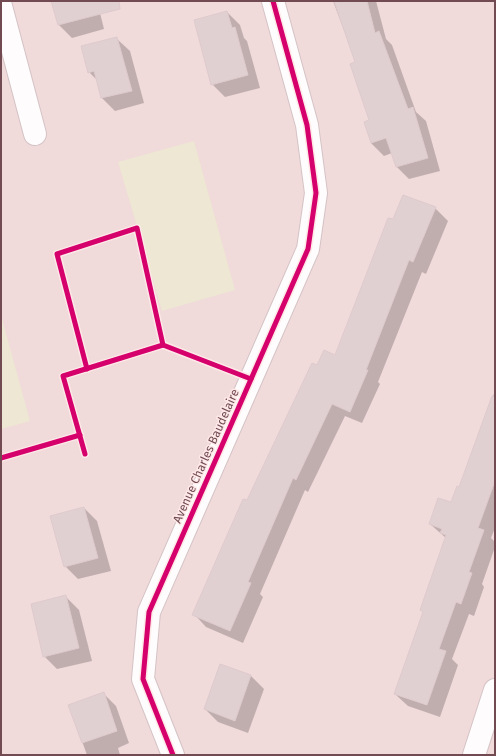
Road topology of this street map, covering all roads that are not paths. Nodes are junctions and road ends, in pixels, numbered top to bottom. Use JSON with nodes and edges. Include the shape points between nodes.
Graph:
{"nodes":[{"id":1,"x":272,"y":1,"type":"edge"},
{"id":2,"x":1,"y":6,"type":"edge"},
{"id":3,"x":35,"y":134,"type":"dead end"},
{"id":4,"x":495,"y":690,"type":"edge"},
{"id":5,"x":174,"y":755,"type":"edge"},
{"id":6,"x":474,"y":755,"type":"edge"}],
"edges":[{"from":1,"to":5,"type":"street","name":"Avenue Charles Baudelaire","via":[[307,125],[316,192],[308,249],[149,612],[143,679]]},
{"from":2,"to":3,"type":"street"},
{"from":4,"to":6,"type":"street"}]}
